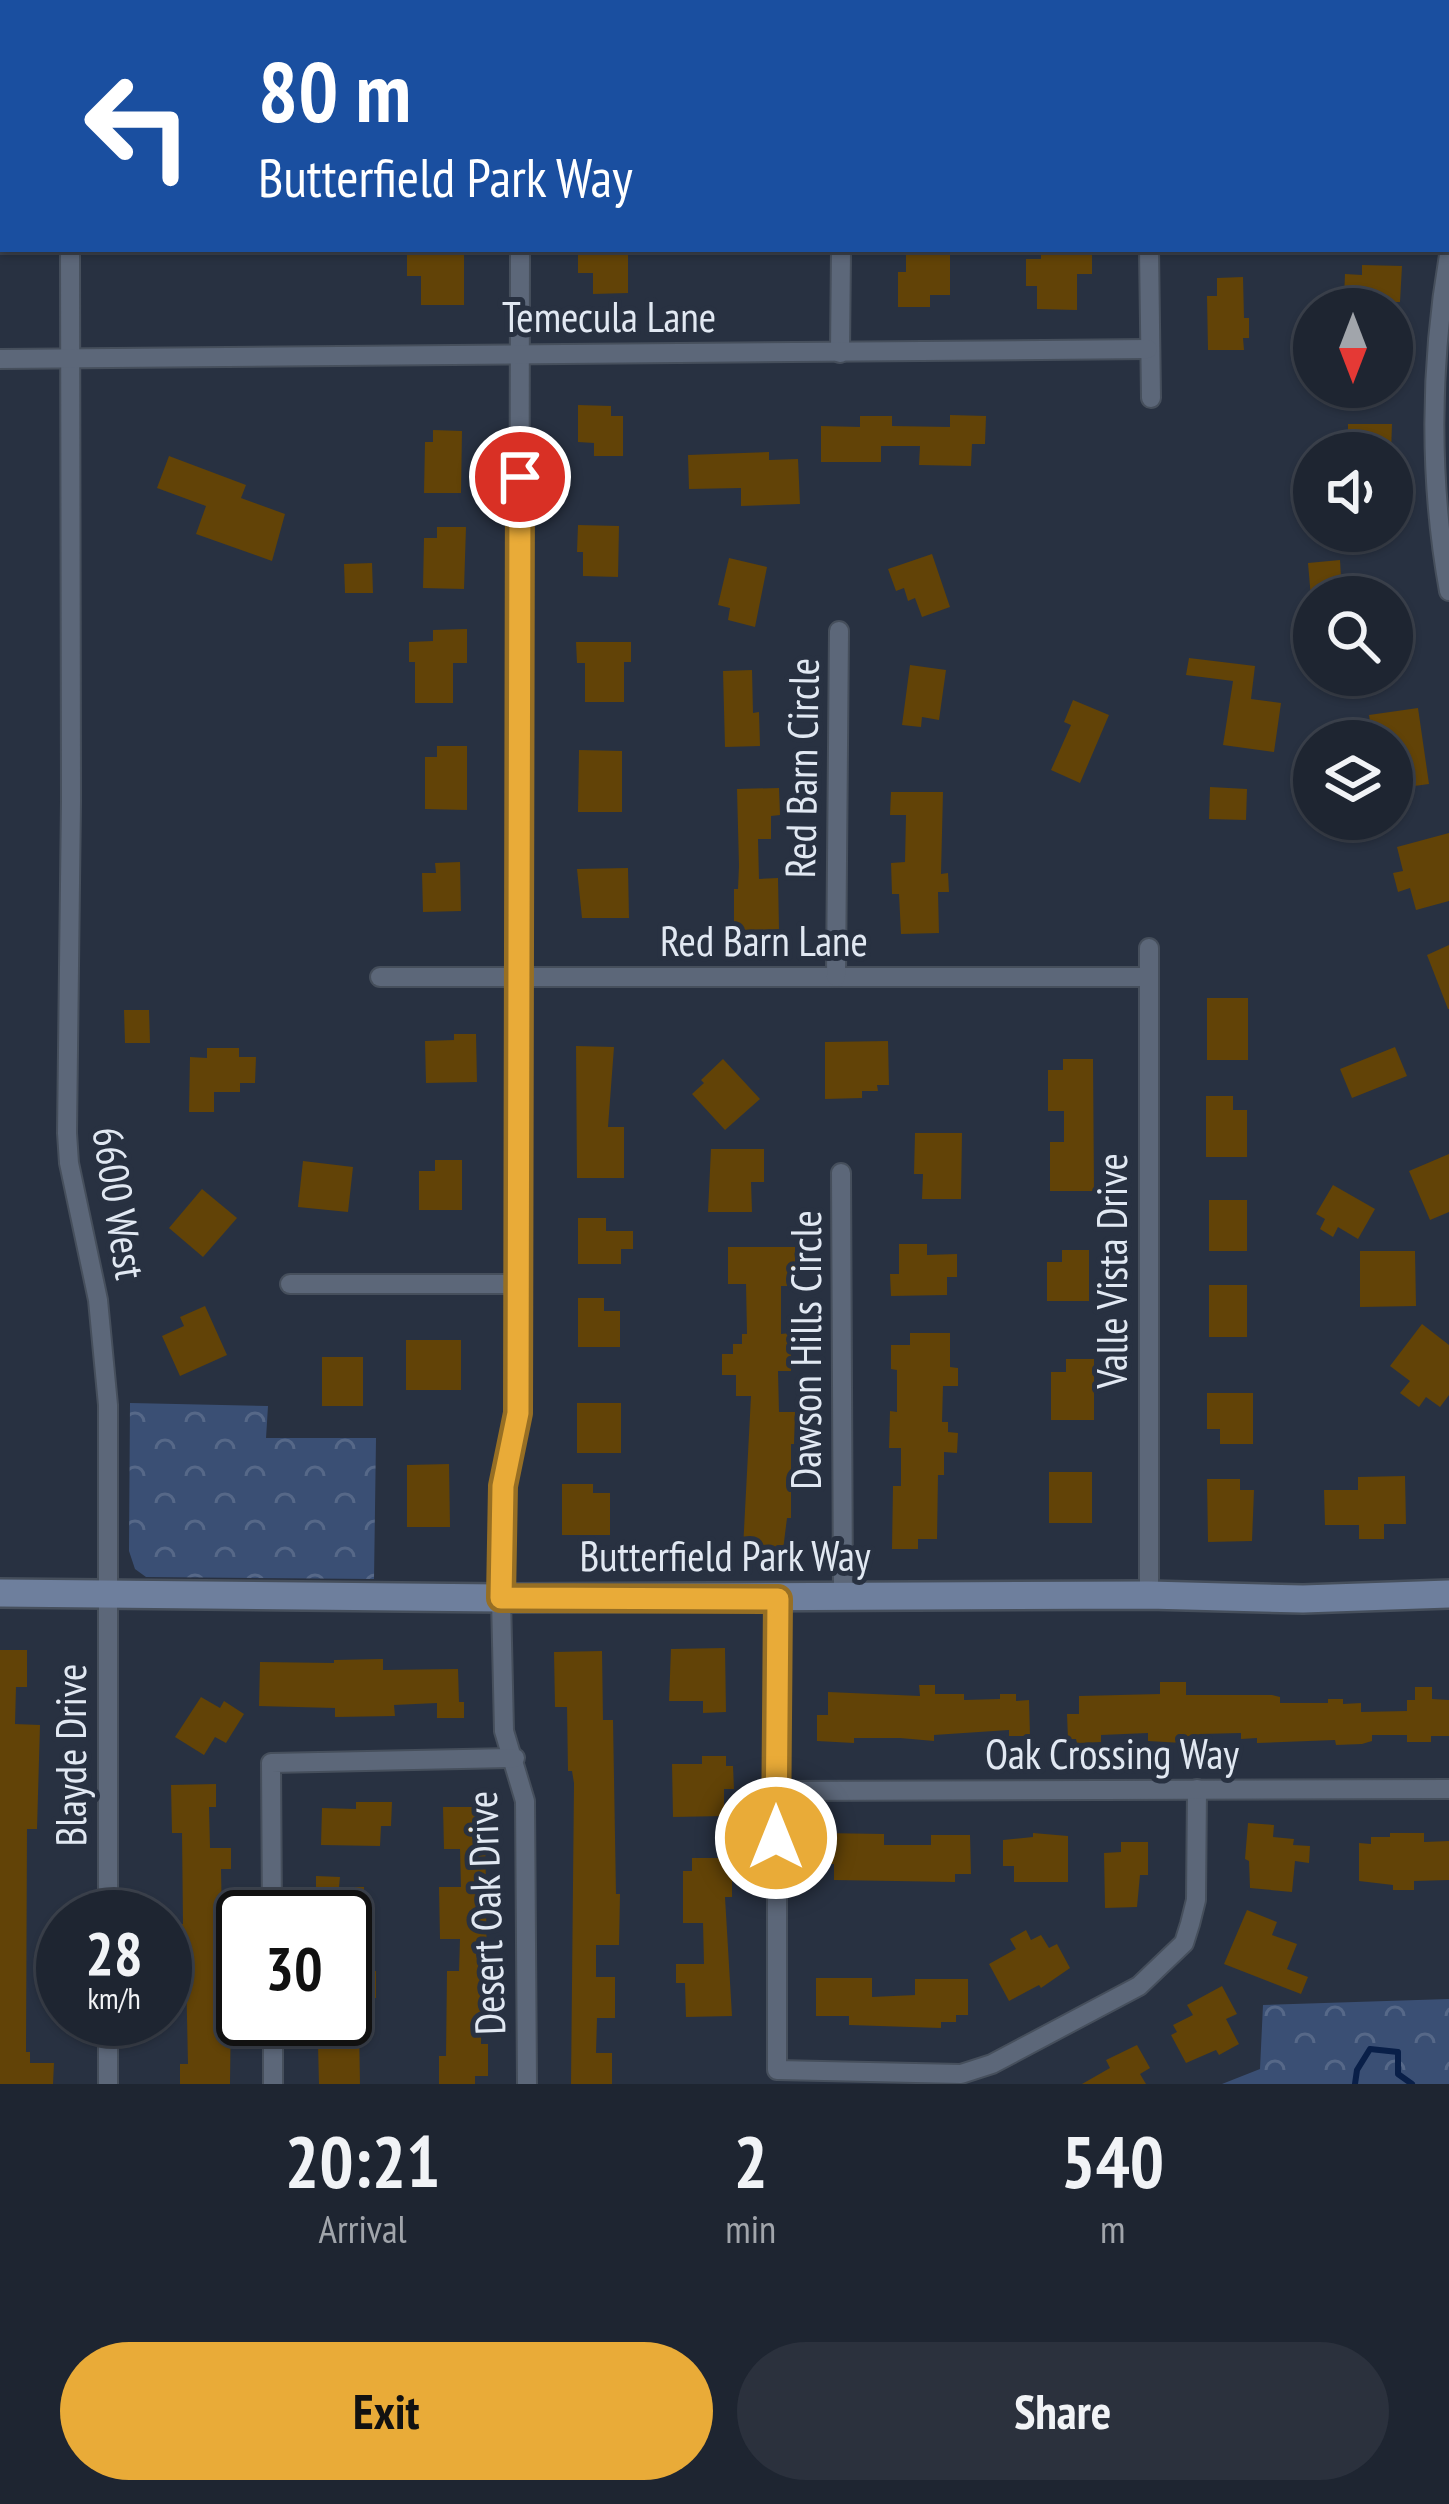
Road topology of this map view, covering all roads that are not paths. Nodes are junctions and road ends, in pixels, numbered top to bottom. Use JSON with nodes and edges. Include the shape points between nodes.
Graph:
{"nodes":[{"id":1,"x":70,"y":252,"type":"edge"},
{"id":2,"x":520,"y":252,"type":"edge"},
{"id":3,"x":841,"y":252,"type":"edge"},
{"id":4,"x":1149,"y":252,"type":"edge"},
{"id":5,"x":1449,"y":255,"type":"edge"},
{"id":6,"x":1148,"y":349,"type":"junction"},
{"id":7,"x":520,"y":352,"type":"junction"},
{"id":8,"x":840,"y":353,"type":"junction"},
{"id":9,"x":0,"y":359,"type":"edge"},
{"id":10,"x":70,"y":359,"type":"junction"},
{"id":11,"x":1151,"y":398,"type":"dead end"},
{"id":12,"x":1449,"y":591,"type":"edge"},
{"id":13,"x":839,"y":631,"type":"dead end"},
{"id":14,"x":1149,"y":948,"type":"dead end"},
{"id":15,"x":380,"y":977,"type":"dead end"},
{"id":16,"x":519,"y":977,"type":"junction"},
{"id":17,"x":836,"y":977,"type":"junction"},
{"id":18,"x":1148,"y":977,"type":"junction"},
{"id":19,"x":841,"y":1173,"type":"dead end"},
{"id":20,"x":290,"y":1284,"type":"dead end"},
{"id":21,"x":519,"y":1284,"type":"junction"},
{"id":22,"x":106,"y":1592,"type":"junction"},
{"id":23,"x":0,"y":1593,"type":"edge"},
{"id":24,"x":1449,"y":1594,"type":"edge"},
{"id":25,"x":1149,"y":1595,"type":"junction"},
{"id":26,"x":501,"y":1598,"type":"junction"},
{"id":27,"x":778,"y":1599,"type":"junction"},
{"id":28,"x":843,"y":1599,"type":"junction"},
{"id":29,"x":515,"y":1758,"type":"junction"},
{"id":30,"x":1449,"y":1789,"type":"edge"},
{"id":31,"x":1196,"y":1790,"type":"junction"},
{"id":32,"x":776,"y":1792,"type":"junction"},
{"id":33,"x":108,"y":1890,"type":"edge"},
{"id":34,"x":272,"y":1890,"type":"edge"},
{"id":35,"x":108,"y":2046,"type":"edge"},
{"id":36,"x":273,"y":2046,"type":"edge"},
{"id":37,"x":108,"y":2084,"type":"edge"},
{"id":38,"x":273,"y":2084,"type":"edge"},
{"id":39,"x":526,"y":2084,"type":"edge"}],
"edges":[{"from":1,"to":10,"type":"street","name":"6600 West"},
{"from":2,"to":7,"type":"street","name":"Desert Oak Drive"},
{"from":3,"to":8,"type":"street"},
{"from":4,"to":6,"type":"street"},
{"from":5,"to":12,"type":"street","via":[[1434,443]]},
{"from":6,"to":8,"type":"street","name":"Temecula Lane"},
{"from":6,"to":11,"type":"street"},
{"from":7,"to":8,"type":"street","name":"Temecula Lane"},
{"from":7,"to":10,"type":"street","name":"Temecula Lane"},
{"from":7,"to":16,"type":"street","name":"Desert Oak Drive"},
{"from":9,"to":10,"type":"street","name":"Temecula Lane"},
{"from":10,"to":22,"type":"street","name":"6600 West","via":[[67,1133],[105,1352]]},
{"from":13,"to":17,"type":"street","name":"Red Barn Circle"},
{"from":14,"to":18,"type":"street","name":"Valle Vista Drive"},
{"from":15,"to":16,"type":"street","name":"Red Barn Lane"},
{"from":16,"to":17,"type":"street","name":"Red Barn Lane"},
{"from":16,"to":21,"type":"street","name":"Desert Oak Drive"},
{"from":17,"to":18,"type":"street","name":"Red Barn Lane"},
{"from":18,"to":25,"type":"street","name":"Valle Vista Drive"},
{"from":19,"to":28,"type":"street","name":"Dawson Hills Circle"},
{"from":20,"to":21,"type":"street"},
{"from":21,"to":26,"type":"street","name":"Desert Oak Drive","via":[[518,1413],[503,1486]]},
{"from":22,"to":23,"type":"street","name":"Butterfield Park Way"},
{"from":22,"to":26,"type":"street","name":"Butterfield Park Way"},
{"from":22,"to":33,"type":"street","name":"Blayde Drive"},
{"from":24,"to":25,"type":"street","name":"Butterfield Park Way"},
{"from":25,"to":28,"type":"street","name":"Butterfield Park Way"},
{"from":26,"to":27,"type":"street","name":"Butterfield Park Way"},
{"from":26,"to":29,"type":"street","name":"Desert Oak Drive","via":[[504,1731]]},
{"from":27,"to":28,"type":"street","name":"Butterfield Park Way"},
{"from":27,"to":32,"type":"street"},
{"from":29,"to":34,"type":"street","via":[[271,1763]]},
{"from":29,"to":39,"type":"street","name":"Desert Oak Drive","via":[[525,1801]]},
{"from":30,"to":31,"type":"street","name":"Oak Crossing Way"},
{"from":31,"to":32,"type":"street","name":"Oak Crossing Way"},
{"from":31,"to":32,"type":"street","via":[[1196,1900],[1184,1943],[1139,1986],[961,2074],[777,2070]]},
{"from":35,"to":37,"type":"street"},
{"from":36,"to":38,"type":"street"}]}
